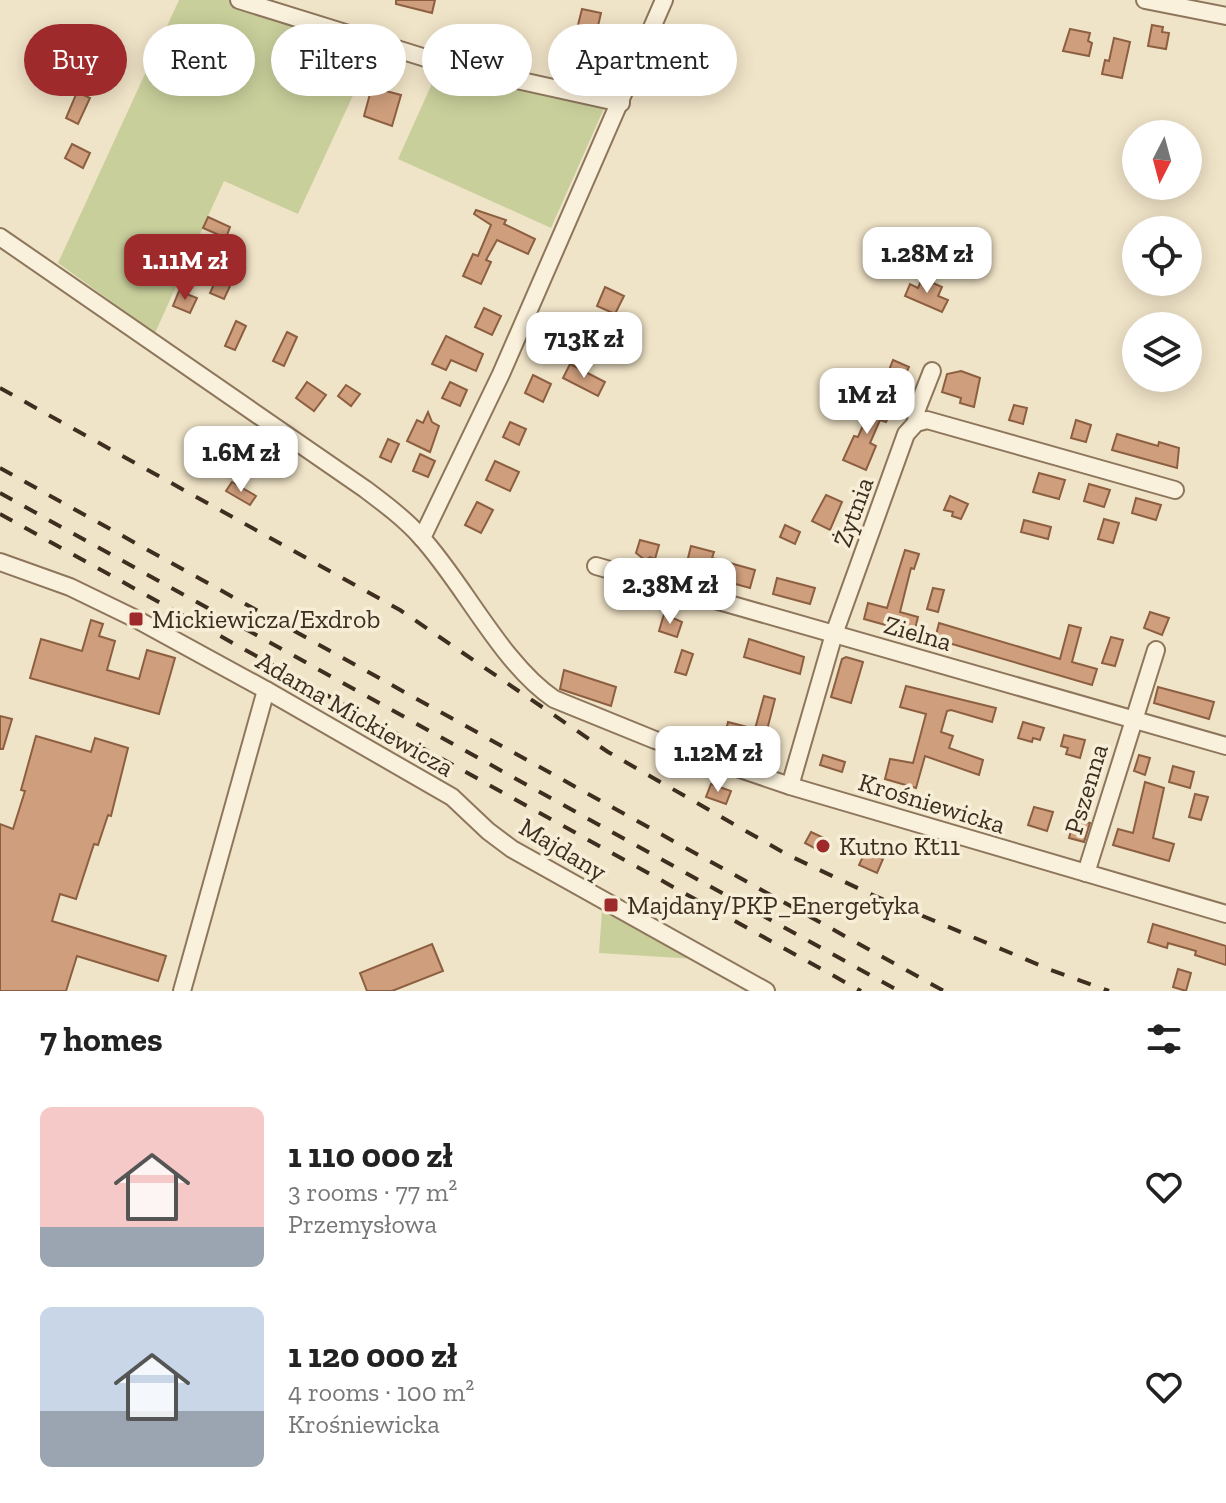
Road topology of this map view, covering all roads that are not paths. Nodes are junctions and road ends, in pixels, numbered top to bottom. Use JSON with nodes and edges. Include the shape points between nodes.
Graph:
{"nodes":[{"id":1,"x":239,"y":0,"type":"edge"},
{"id":2,"x":664,"y":0,"type":"edge"},
{"id":3,"x":1145,"y":0,"type":"edge"},
{"id":4,"x":1226,"y":16,"type":"edge"},
{"id":5,"x":621,"y":103,"type":"junction"},
{"id":6,"x":0,"y":237,"type":"edge"},
{"id":7,"x":932,"y":371,"type":"dead end"},
{"id":8,"x":916,"y":423,"type":"junction"},
{"id":9,"x":1175,"y":490,"type":"dead end"},
{"id":10,"x":422,"y":538,"type":"junction"},
{"id":11,"x":0,"y":562,"type":"edge"},
{"id":12,"x":596,"y":566,"type":"dead end"},
{"id":13,"x":834,"y":634,"type":"junction"},
{"id":14,"x":1156,"y":650,"type":"dead end"},
{"id":15,"x":266,"y":690,"type":"junction"},
{"id":16,"x":1133,"y":718,"type":"junction"},
{"id":17,"x":1226,"y":746,"type":"edge"},
{"id":18,"x":790,"y":786,"type":"junction"},
{"id":19,"x":467,"y":811,"type":"joint"},
{"id":20,"x":1086,"y":873,"type":"junction"},
{"id":21,"x":1226,"y":914,"type":"edge"},
{"id":22,"x":182,"y":991,"type":"edge"},
{"id":23,"x":766,"y":991,"type":"edge"}],
"edges":[{"from":1,"to":5,"type":"street","via":[[445,64]]},
{"from":2,"to":5,"type":"street"},
{"from":3,"to":4,"type":"street"},
{"from":5,"to":10,"type":"street"},
{"from":6,"to":10,"type":"street","name":"Krośniewicka","via":[[365,489]]},
{"from":7,"to":8,"type":"street","name":"Żytnia"},
{"from":8,"to":9,"type":"street","via":[[927,420]]},
{"from":8,"to":13,"type":"street","name":"Żytnia","via":[[906,434]]},
{"from":10,"to":18,"type":"street","name":"Krośniewicka","via":[[542,691],[655,740]]},
{"from":11,"to":15,"type":"street","name":"Adama Mickiewicza","via":[[70,587]]},
{"from":12,"to":13,"type":"street","name":"Zielna"},
{"from":13,"to":16,"type":"street","name":"Zielna"},
{"from":13,"to":18,"type":"street","name":"Żytnia"},
{"from":14,"to":16,"type":"street","name":"Pszenna"},
{"from":15,"to":19,"type":"street","name":"Adama Mickiewicza","via":[[428,782]]},
{"from":15,"to":22,"type":"street"},
{"from":16,"to":17,"type":"street","name":"Zielna"},
{"from":16,"to":20,"type":"street","name":"Pszenna"},
{"from":18,"to":20,"type":"street","name":"Krośniewicka"},
{"from":19,"to":23,"type":"street","name":"Majdany","via":[[512,849]]},
{"from":20,"to":21,"type":"street","name":"Krośniewicka"}]}
